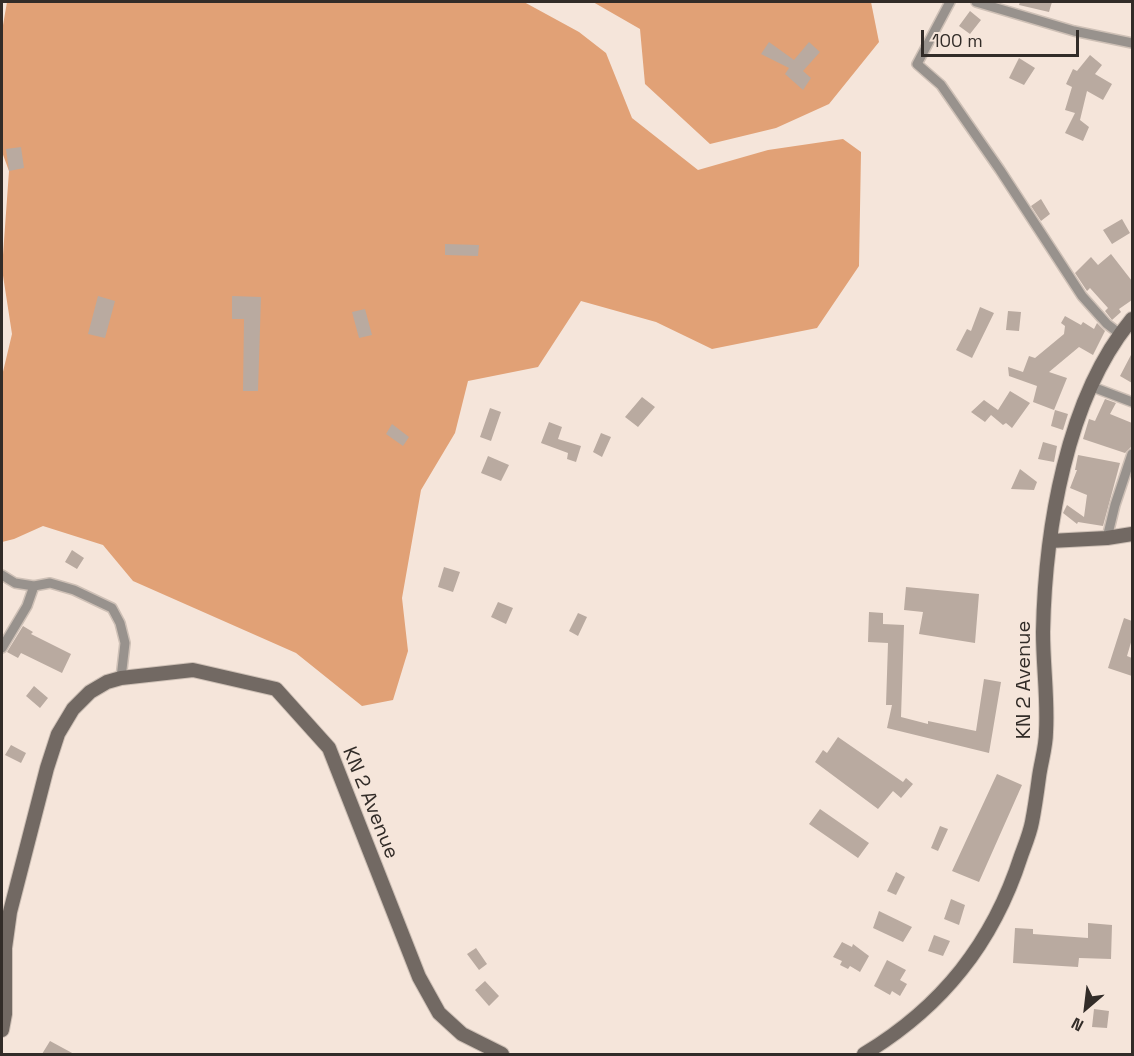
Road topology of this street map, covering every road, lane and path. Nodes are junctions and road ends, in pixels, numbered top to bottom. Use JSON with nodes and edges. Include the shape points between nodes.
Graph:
{"nodes":[{"id":1,"x":950,"y":2,"type":"edge"},
{"id":2,"x":976,"y":2,"type":"edge"},
{"id":3,"x":1132,"y":43,"type":"edge"},
{"id":4,"x":1132,"y":319,"type":"edge"},
{"id":5,"x":1120,"y":334,"type":"junction"},
{"id":6,"x":1090,"y":386,"type":"junction"},
{"id":7,"x":1132,"y":402,"type":"edge"},
{"id":8,"x":1132,"y":454,"type":"edge"},
{"id":9,"x":1132,"y":534,"type":"edge"},
{"id":10,"x":1107,"y":538,"type":"junction"},
{"id":11,"x":1050,"y":542,"type":"junction"},
{"id":12,"x":2,"y":575,"type":"edge"},
{"id":13,"x":34,"y":586,"type":"junction"},
{"id":14,"x":2,"y":648,"type":"edge"},
{"id":15,"x":122,"y":678,"type":"junction"},
{"id":16,"x":2,"y":1030,"type":"edge"},
{"id":17,"x":502,"y":1054,"type":"edge"},
{"id":18,"x":864,"y":1054,"type":"edge"}],
"edges":[{"from":1,"to":5,"type":"street","via":[[917,64],[941,85],[1082,296]]},
{"from":2,"to":3,"type":"street","via":[[1074,31]]},
{"from":4,"to":5,"type":"main road","name":"KN 2 Avenue"},
{"from":5,"to":6,"type":"main road","name":"KN 2 Avenue"},
{"from":6,"to":7,"type":"street"},
{"from":6,"to":11,"type":"main road","name":"KN 2 Avenue","via":[[1067,449]]},
{"from":8,"to":10,"type":"street"},
{"from":9,"to":10,"type":"main road"},
{"from":10,"to":11,"type":"main road"},
{"from":11,"to":18,"type":"main road","name":"KN 2 Avenue","via":[[1043,632],[1046,734],[1032,823],[1012,883],[982,943],[952,982],[922,1012]]},
{"from":12,"to":13,"type":"street","via":[[15,583]]},
{"from":13,"to":14,"type":"street"},
{"from":13,"to":15,"type":"street","via":[[50,584],[74,590],[112,608],[125,643]]},
{"from":15,"to":16,"type":"main road","name":"KN 2 Avenue","via":[[90,692],[73,708],[58,734],[10,912]]},
{"from":15,"to":17,"type":"main road","name":"KN 2 Avenue","via":[[193,670],[276,689],[329,748],[419,977],[439,1013],[462,1034]]}]}
